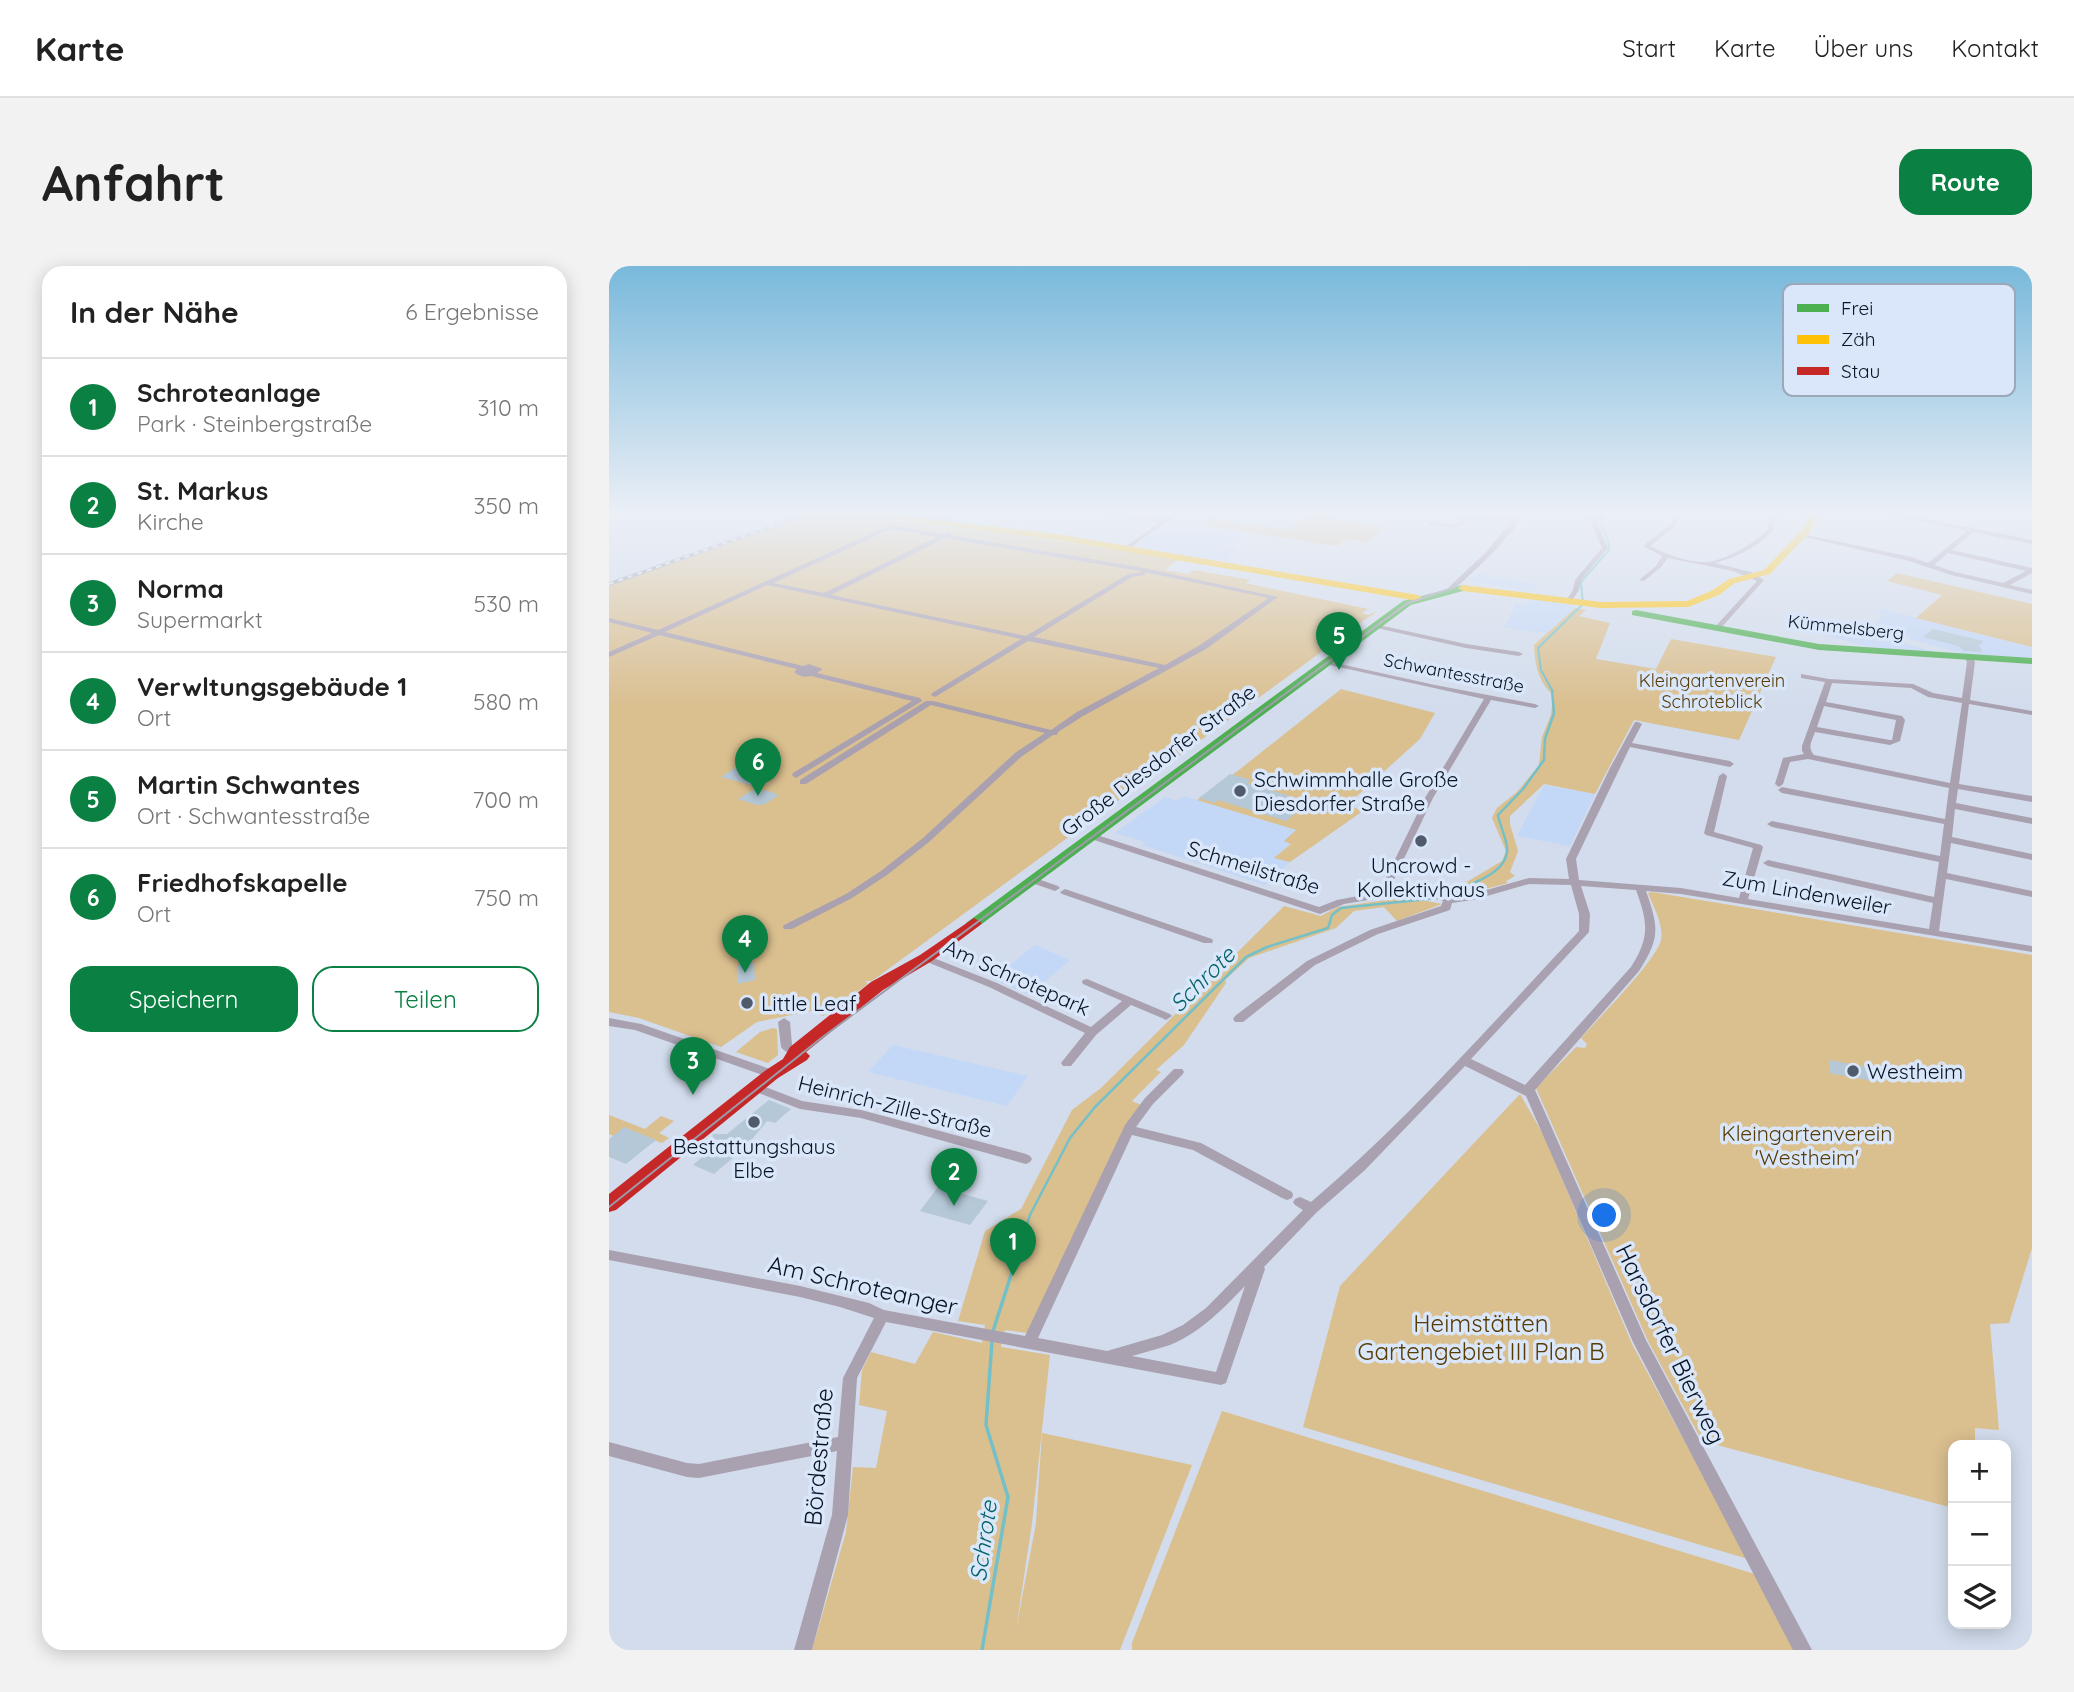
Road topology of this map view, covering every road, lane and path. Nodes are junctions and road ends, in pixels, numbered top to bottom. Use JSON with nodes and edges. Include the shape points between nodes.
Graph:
{"nodes":[{"id":1,"x":780,"y":577,"type":"edge"},
{"id":2,"x":860,"y":577,"type":"edge"},
{"id":3,"x":1121,"y":577,"type":"edge"},
{"id":4,"x":1176,"y":577,"type":"edge"},
{"id":5,"x":1301,"y":577,"type":"edge"},
{"id":6,"x":1463,"y":577,"type":"edge"},
{"id":7,"x":1580,"y":577,"type":"edge"},
{"id":8,"x":1646,"y":577,"type":"edge"},
{"id":9,"x":1728,"y":577,"type":"edge"},
{"id":10,"x":1754,"y":577,"type":"edge"},
{"id":11,"x":1762,"y":577,"type":"edge"},
{"id":12,"x":1964,"y":577,"type":"edge"},
{"id":13,"x":2020,"y":577,"type":"edge"},
{"id":14,"x":1642,"y":580,"type":"dead end"},
{"id":15,"x":1732,"y":581,"type":"junction"},
{"id":16,"x":766,"y":583,"type":"junction"},
{"id":17,"x":2003,"y":586,"type":"junction"},
{"id":18,"x":1450,"y":589,"type":"junction"},
{"id":19,"x":2032,"y":592,"type":"edge"},
{"id":20,"x":825,"y":595,"type":"junction"},
{"id":21,"x":1418,"y":598,"type":"junction"},
{"id":22,"x":1579,"y":603,"type":"junction"},
{"id":23,"x":1618,"y":606,"type":"junction"},
{"id":24,"x":609,"y":620,"type":"edge"},
{"id":25,"x":1374,"y":626,"type":"junction"},
{"id":26,"x":1718,"y":628,"type":"junction"},
{"id":27,"x":658,"y":633,"type":"junction"},
{"id":28,"x":1027,"y":639,"type":"junction"},
{"id":29,"x":1519,"y":654,"type":"dead end"},
{"id":30,"x":609,"y":655,"type":"edge"},
{"id":31,"x":1968,"y":657,"type":"junction"},
{"id":32,"x":2032,"y":661,"type":"edge"},
{"id":33,"x":1325,"y":662,"type":"junction"},
{"id":34,"x":1164,"y":667,"type":"junction"},
{"id":35,"x":1804,"y":676,"type":"dead end"},
{"id":36,"x":1829,"y":681,"type":"junction"},
{"id":37,"x":1489,"y":697,"type":"junction"},
{"id":38,"x":928,"y":699,"type":"junction"},
{"id":39,"x":1966,"y":701,"type":"junction"},
{"id":40,"x":1820,"y":703,"type":"junction"},
{"id":41,"x":1535,"y":706,"type":"dead end"},
{"id":42,"x":2032,"y":713,"type":"edge"},
{"id":43,"x":1638,"y":724,"type":"dead end"},
{"id":44,"x":1812,"y":729,"type":"junction"},
{"id":45,"x":1057,"y":730,"type":"junction"},
{"id":46,"x":1626,"y":744,"type":"junction"},
{"id":47,"x":1810,"y":756,"type":"junction"},
{"id":48,"x":1730,"y":764,"type":"dead end"},
{"id":49,"x":796,"y":775,"type":"dead end"},
{"id":50,"x":1723,"y":776,"type":"dead end"},
{"id":51,"x":803,"y":782,"type":"dead end"},
{"id":52,"x":1954,"y":786,"type":"junction"},
{"id":53,"x":2032,"y":799,"type":"edge"},
{"id":54,"x":1951,"y":805,"type":"junction"},
{"id":55,"x":2032,"y":821,"type":"edge"},
{"id":56,"x":1949,"y":822,"type":"junction"},
{"id":57,"x":1772,"y":824,"type":"dead end"},
{"id":58,"x":1091,"y":836,"type":"junction"},
{"id":59,"x":1946,"y":839,"type":"junction"},
{"id":60,"x":2032,"y":857,"type":"edge"},
{"id":61,"x":1943,"y":860,"type":"junction"},
{"id":62,"x":1768,"y":863,"type":"dead end"},
{"id":63,"x":1941,"y":875,"type":"junction"},
{"id":64,"x":1032,"y":880,"type":"junction"},
{"id":65,"x":1574,"y":882,"type":"junction"},
{"id":66,"x":1640,"y":887,"type":"junction"},
{"id":67,"x":2032,"y":894,"type":"edge"},
{"id":68,"x":1382,"y":895,"type":"junction"},
{"id":69,"x":1444,"y":899,"type":"junction"},
{"id":70,"x":1743,"y":901,"type":"junction"},
{"id":71,"x":1938,"y":901,"type":"junction"},
{"id":72,"x":788,"y":927,"type":"dead end"},
{"id":73,"x":1934,"y":933,"type":"junction"},
{"id":74,"x":1208,"y":942,"type":"dead end"},
{"id":75,"x":2032,"y":949,"type":"edge"},
{"id":76,"x":926,"y":958,"type":"junction"},
{"id":77,"x":1087,"y":982,"type":"dead end"},
{"id":78,"x":1130,"y":1000,"type":"junction"},
{"id":79,"x":1166,"y":1016,"type":"dead end"},
{"id":80,"x":1239,"y":1018,"type":"dead end"},
{"id":81,"x":609,"y":1022,"type":"edge"},
{"id":82,"x":784,"y":1022,"type":"dead end"},
{"id":83,"x":1091,"y":1032,"type":"junction"},
{"id":84,"x":794,"y":1055,"type":"junction"},
{"id":85,"x":1465,"y":1061,"type":"junction"},
{"id":86,"x":1067,"y":1063,"type":"dead end"},
{"id":87,"x":1178,"y":1072,"type":"dead end"},
{"id":88,"x":772,"y":1074,"type":"junction"},
{"id":89,"x":755,"y":1087,"type":"junction"},
{"id":90,"x":1528,"y":1090,"type":"junction"},
{"id":91,"x":1129,"y":1130,"type":"junction"},
{"id":92,"x":1026,"y":1159,"type":"dead end"},
{"id":93,"x":1299,"y":1202,"type":"junction"},
{"id":94,"x":609,"y":1205,"type":"edge"},
{"id":95,"x":609,"y":1255,"type":"edge"},
{"id":96,"x":1259,"y":1266,"type":"junction"},
{"id":97,"x":882,"y":1315,"type":"junction"},
{"id":98,"x":1029,"y":1343,"type":"junction"},
{"id":99,"x":1108,"y":1357,"type":"junction"},
{"id":100,"x":844,"y":1443,"type":"junction"},
{"id":101,"x":609,"y":1449,"type":"edge"},
{"id":102,"x":803,"y":1650,"type":"edge"},
{"id":103,"x":1803,"y":1650,"type":"edge"}],
"edges":[{"from":1,"to":16,"type":"street"},
{"from":2,"to":20,"type":"street"},
{"from":3,"to":28,"type":"street"},
{"from":4,"to":34,"type":"street","via":[[1275,597],[1203,647]]},
{"from":5,"to":21,"type":"main road"},
{"from":6,"to":18,"type":"street"},
{"from":7,"to":22,"type":"street","via":[[1576,590]]},
{"from":8,"to":14,"type":"street"},
{"from":9,"to":15,"type":"street"},
{"from":10,"to":15,"type":"main road"},
{"from":11,"to":26,"type":"street"},
{"from":12,"to":17,"type":"street"},
{"from":13,"to":17,"type":"street"},
{"from":15,"to":23,"type":"main road","via":[[1688,604]]},
{"from":16,"to":20,"type":"street"},
{"from":16,"to":27,"type":"street"},
{"from":17,"to":19,"type":"street"},
{"from":18,"to":21,"type":"main road"},
{"from":18,"to":22,"type":"main road","via":[[1485,588]]},
{"from":20,"to":28,"type":"street"},
{"from":21,"to":25,"type":"main road","name":"Große Diesdorfer Straße"},
{"from":22,"to":23,"type":"main road"},
{"from":23,"to":26,"type":"main road","name":"Kümmelsberg"},
{"from":24,"to":27,"type":"street"},
{"from":25,"to":29,"type":"street"},
{"from":25,"to":33,"type":"main road","name":"Große Diesdorfer Straße"},
{"from":26,"to":31,"type":"main road","name":"Kümmelsberg","via":[[1819,647]]},
{"from":27,"to":30,"type":"street"},
{"from":27,"to":38,"type":"street","via":[[800,668],[799,673],[815,672]]},
{"from":28,"to":34,"type":"street"},
{"from":28,"to":38,"type":"street"},
{"from":31,"to":32,"type":"main road","name":"Kümmelsberg"},
{"from":31,"to":39,"type":"street"},
{"from":33,"to":37,"type":"street","name":"Schwantesstraße"},
{"from":33,"to":58,"type":"main road","name":"Große Diesdorfer Straße"},
{"from":34,"to":45,"type":"street"},
{"from":35,"to":36,"type":"street"},
{"from":36,"to":39,"type":"street","via":[[1913,686],[1930,695]]},
{"from":36,"to":40,"type":"street"},
{"from":37,"to":41,"type":"street","name":"Schwantesstraße"},
{"from":37,"to":68,"type":"street","via":[[1429,798]]},
{"from":38,"to":45,"type":"street"},
{"from":38,"to":49,"type":"street"},
{"from":38,"to":51,"type":"street"},
{"from":39,"to":42,"type":"street"},
{"from":39,"to":52,"type":"street"},
{"from":40,"to":44,"type":"street"},
{"from":40,"to":44,"type":"street","via":[[1898,717],[1896,741]]},
{"from":43,"to":46,"type":"street"},
{"from":44,"to":47,"type":"street","via":[[1805,749]]},
{"from":45,"to":72,"type":"street","via":[[1018,755],[884,873]]},
{"from":46,"to":48,"type":"street"},
{"from":46,"to":65,"type":"street","via":[[1571,859]]},
{"from":47,"to":52,"type":"street"},
{"from":47,"to":56,"type":"street","via":[[1786,760],[1781,787]]},
{"from":50,"to":70,"type":"street","via":[[1709,832],[1758,847]]},
{"from":52,"to":53,"type":"street"},
{"from":52,"to":54,"type":"street"},
{"from":54,"to":55,"type":"street"},
{"from":54,"to":56,"type":"street"},
{"from":56,"to":59,"type":"street"},
{"from":57,"to":61,"type":"street"},
{"from":58,"to":64,"type":"main road","name":"Große Diesdorfer Straße"},
{"from":58,"to":68,"type":"street","name":"Schmeilstraße","via":[[1320,911]]},
{"from":59,"to":60,"type":"street"},
{"from":59,"to":61,"type":"street"},
{"from":61,"to":63,"type":"street"},
{"from":62,"to":71,"type":"street"},
{"from":63,"to":67,"type":"street"},
{"from":63,"to":71,"type":"street"},
{"from":64,"to":74,"type":"street"},
{"from":64,"to":76,"type":"main road","name":"Große Diesdorfer Straße"},
{"from":65,"to":66,"type":"street","name":"Zum Lindenweiler"},
{"from":65,"to":69,"type":"street","name":"Zum Lindenweiler","via":[[1526,881],[1476,897]]},
{"from":65,"to":85,"type":"street","name":"Am Schroteanger","via":[[1585,931]]},
{"from":66,"to":70,"type":"street","name":"Zum Lindenweiler"},
{"from":66,"to":90,"type":"street","via":[[1652,922],[1646,953]]},
{"from":68,"to":69,"type":"street","name":"Schmeilstraße","via":[[1425,893]]},
{"from":69,"to":80,"type":"street","via":[[1446,908],[1374,932],[1311,963]]},
{"from":70,"to":73,"type":"street","name":"Zum Lindenweiler"},
{"from":71,"to":73,"type":"street"},
{"from":73,"to":75,"type":"street","name":"Zum Lindenweiler"},
{"from":76,"to":83,"type":"street","name":"Am Schrotepark"},
{"from":76,"to":84,"type":"main road","name":"Große Diesdorfer Straße","via":[[912,963]]},
{"from":77,"to":78,"type":"street","name":"Am Schrotepark"},
{"from":78,"to":79,"type":"street","name":"Am Schrotepark"},
{"from":78,"to":83,"type":"street","name":"Am Schrotepark"},
{"from":81,"to":88,"type":"street","via":[[637,1027]]},
{"from":82,"to":84,"type":"street","via":[[787,1047]]},
{"from":83,"to":86,"type":"street","name":"Am Schrotepark"},
{"from":84,"to":88,"type":"main road","name":"Große Diesdorfer Straße"},
{"from":85,"to":90,"type":"street"},
{"from":85,"to":93,"type":"street","name":"Am Schroteanger","via":[[1367,1162]]},
{"from":87,"to":91,"type":"street"},
{"from":88,"to":89,"type":"main road","name":"Große Diesdorfer Straße"},
{"from":89,"to":92,"type":"street","name":"Heinrich-Zille-Straße","via":[[800,1105],[861,1114]]},
{"from":89,"to":94,"type":"main road","name":"Große Diesdorfer Straße"},
{"from":90,"to":103,"type":"street","name":"Harsdorfer Bierweg","via":[[1640,1342]]},
{"from":91,"to":93,"type":"street","via":[[1197,1146]]},
{"from":91,"to":98,"type":"street"},
{"from":93,"to":96,"type":"street","name":"Am Schroteanger"},
{"from":95,"to":97,"type":"street","name":"Am Schroteanger","via":[[833,1299],[876,1309]]},
{"from":96,"to":99,"type":"street","name":"Am Schroteanger","via":[[1188,1329]]},
{"from":96,"to":99,"type":"street","name":"Am Schroteanger","via":[[1221,1379]]},
{"from":97,"to":98,"type":"street","name":"Am Schroteanger"},
{"from":97,"to":100,"type":"street","name":"Bördestraße","via":[[850,1378]]},
{"from":98,"to":99,"type":"street","name":"Am Schroteanger"},
{"from":100,"to":101,"type":"street","via":[[699,1471]]},
{"from":100,"to":102,"type":"street","name":"Bördestraße","via":[[837,1531]]}]}
